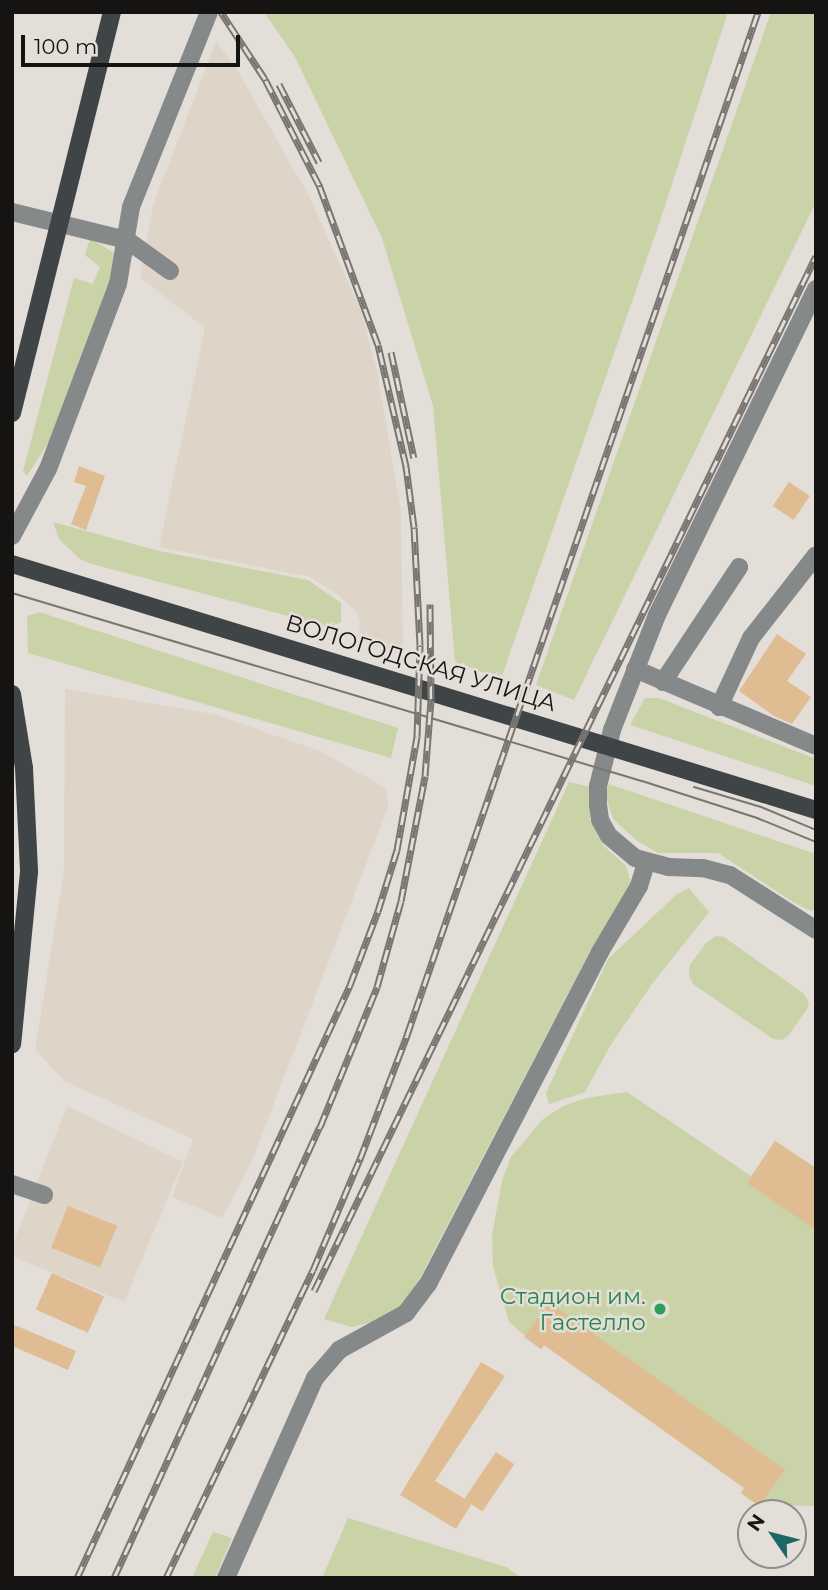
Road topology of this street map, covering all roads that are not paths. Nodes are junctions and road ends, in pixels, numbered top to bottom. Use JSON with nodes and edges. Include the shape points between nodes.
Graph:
{"nodes":[{"id":1,"x":112,"y":12,"type":"edge"},
{"id":2,"x":209,"y":12,"type":"edge"},
{"id":3,"x":12,"y":212,"type":"edge"},
{"id":4,"x":127,"y":240,"type":"junction"},
{"id":5,"x":170,"y":271,"type":"dead end"},
{"id":6,"x":816,"y":289,"type":"edge"},
{"id":7,"x":12,"y":413,"type":"edge"},
{"id":8,"x":12,"y":536,"type":"edge"},
{"id":9,"x":816,"y":555,"type":"edge"},
{"id":10,"x":12,"y":565,"type":"edge"},
{"id":11,"x":739,"y":567,"type":"dead end"},
{"id":12,"x":635,"y":669,"type":"junction"},
{"id":13,"x":663,"y":682,"type":"junction"},
{"id":14,"x":12,"y":694,"type":"edge"},
{"id":15,"x":719,"y":707,"type":"junction"},
{"id":16,"x":816,"y":746,"type":"edge"},
{"id":17,"x":816,"y":810,"type":"edge"},
{"id":18,"x":646,"y":863,"type":"junction"},
{"id":19,"x":816,"y":930,"type":"edge"},
{"id":20,"x":12,"y":1044,"type":"edge"},
{"id":21,"x":12,"y":1184,"type":"edge"},
{"id":22,"x":44,"y":1195,"type":"dead end"},
{"id":23,"x":226,"y":1578,"type":"edge"}],
"edges":[{"from":1,"to":7,"type":"main road"},
{"from":2,"to":4,"type":"street","via":[[131,207]]},
{"from":3,"to":4,"type":"street"},
{"from":4,"to":5,"type":"street"},
{"from":4,"to":8,"type":"street","via":[[118,284],[48,469]]},
{"from":6,"to":12,"type":"street"},
{"from":9,"to":15,"type":"street","via":[[751,638]]},
{"from":10,"to":17,"type":"main road","name":"ВОЛОГОДСКАЯ УЛИЦА"},
{"from":11,"to":13,"type":"street"},
{"from":12,"to":13,"type":"street"},
{"from":12,"to":18,"type":"street","via":[[612,730],[598,805],[609,836]]},
{"from":13,"to":15,"type":"street"},
{"from":14,"to":20,"type":"main road","via":[[24,768],[29,872]]},
{"from":15,"to":16,"type":"street"},
{"from":18,"to":19,"type":"street","via":[[730,875]]},
{"from":18,"to":23,"type":"street","via":[[639,886],[420,1298],[385,1326],[339,1350],[315,1378]]},
{"from":21,"to":22,"type":"street"}]}
